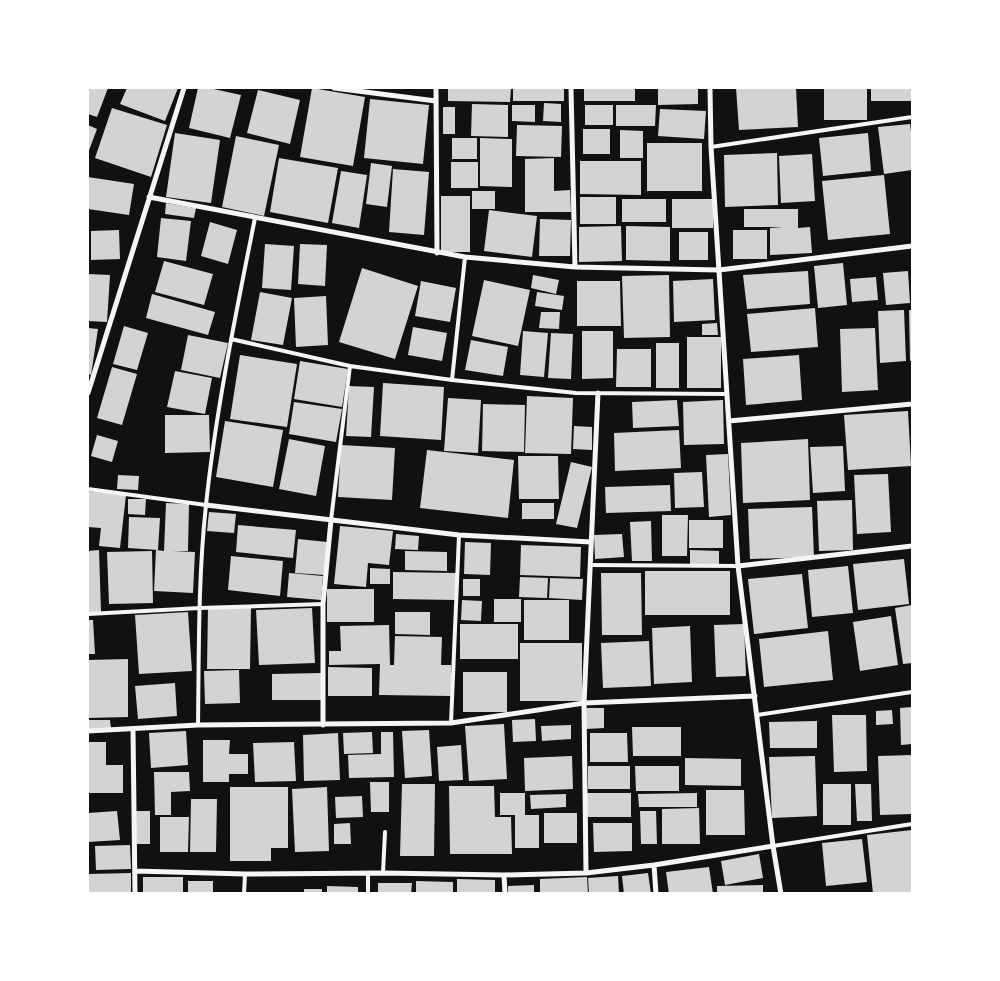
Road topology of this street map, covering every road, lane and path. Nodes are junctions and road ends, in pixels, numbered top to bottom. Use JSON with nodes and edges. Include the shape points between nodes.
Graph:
{"nodes":[{"id":1,"x":184,"y":88,"type":"edge"},
{"id":2,"x":334,"y":88,"type":"edge"},
{"id":3,"x":436,"y":88,"type":"edge"},
{"id":4,"x":571,"y":88,"type":"edge"},
{"id":5,"x":710,"y":88,"type":"edge"},
{"id":6,"x":436,"y":101,"type":"junction"},
{"id":7,"x":912,"y":117,"type":"edge"},
{"id":8,"x":711,"y":147,"type":"junction"},
{"id":9,"x":149,"y":197,"type":"junction"},
{"id":10,"x":254,"y":218,"type":"junction"},
{"id":11,"x":912,"y":246,"type":"edge"},
{"id":12,"x":437,"y":252,"type":"junction"},
{"id":13,"x":465,"y":257,"type":"junction"},
{"id":14,"x":575,"y":267,"type":"junction"},
{"id":15,"x":719,"y":270,"type":"junction"},
{"id":16,"x":231,"y":339,"type":"junction"},
{"id":17,"x":350,"y":366,"type":"junction"},
{"id":18,"x":452,"y":380,"type":"junction"},
{"id":19,"x":88,"y":393,"type":"edge"},
{"id":20,"x":598,"y":393,"type":"junction"},
{"id":21,"x":727,"y":394,"type":"junction"},
{"id":22,"x":912,"y":404,"type":"edge"},
{"id":23,"x":729,"y":421,"type":"junction"},
{"id":24,"x":88,"y":489,"type":"edge"},
{"id":25,"x":206,"y":505,"type":"junction"},
{"id":26,"x":331,"y":520,"type":"junction"},
{"id":27,"x":459,"y":535,"type":"junction"},
{"id":28,"x":591,"y":542,"type":"junction"},
{"id":29,"x":912,"y":546,"type":"edge"},
{"id":30,"x":590,"y":565,"type":"junction"},
{"id":31,"x":738,"y":566,"type":"junction"},
{"id":32,"x":323,"y":604,"type":"junction"},
{"id":33,"x":200,"y":608,"type":"junction"},
{"id":34,"x":88,"y":614,"type":"edge"},
{"id":35,"x":912,"y":692,"type":"edge"},
{"id":36,"x":755,"y":696,"type":"junction"},
{"id":37,"x":584,"y":703,"type":"junction"},
{"id":38,"x":757,"y":715,"type":"junction"},
{"id":39,"x":451,"y":723,"type":"junction"},
{"id":40,"x":198,"y":725,"type":"junction"},
{"id":41,"x":323,"y":725,"type":"junction"},
{"id":42,"x":133,"y":729,"type":"junction"},
{"id":43,"x":88,"y":731,"type":"edge"},
{"id":44,"x":912,"y":824,"type":"edge"},
{"id":45,"x":385,"y":832,"type":"dead end"},
{"id":46,"x":773,"y":846,"type":"junction"},
{"id":47,"x":654,"y":865,"type":"junction"},
{"id":48,"x":135,"y":871,"type":"junction"},
{"id":49,"x":368,"y":873,"type":"junction"},
{"id":50,"x":384,"y":873,"type":"junction"},
{"id":51,"x":586,"y":873,"type":"junction"},
{"id":52,"x":245,"y":874,"type":"junction"},
{"id":53,"x":504,"y":875,"type":"junction"},
{"id":54,"x":136,"y":894,"type":"edge"},
{"id":55,"x":244,"y":894,"type":"edge"},
{"id":56,"x":368,"y":894,"type":"edge"},
{"id":57,"x":505,"y":894,"type":"edge"},
{"id":58,"x":656,"y":894,"type":"edge"},
{"id":59,"x":781,"y":894,"type":"edge"}],
"edges":[{"from":1,"to":9,"type":"street"},
{"from":2,"to":6,"type":"street"},
{"from":3,"to":6,"type":"street"},
{"from":4,"to":14,"type":"street"},
{"from":5,"to":8,"type":"street"},
{"from":6,"to":12,"type":"street"},
{"from":7,"to":8,"type":"lane"},
{"from":8,"to":15,"type":"street"},
{"from":9,"to":10,"type":"street"},
{"from":9,"to":19,"type":"street"},
{"from":10,"to":12,"type":"street"},
{"from":10,"to":16,"type":"lane"},
{"from":11,"to":15,"type":"street"},
{"from":12,"to":13,"type":"street"},
{"from":13,"to":14,"type":"street"},
{"from":13,"to":18,"type":"lane"},
{"from":14,"to":15,"type":"street"},
{"from":15,"to":21,"type":"street"},
{"from":16,"to":17,"type":"lane"},
{"from":16,"to":25,"type":"lane"},
{"from":17,"to":18,"type":"lane"},
{"from":17,"to":26,"type":"lane"},
{"from":18,"to":20,"type":"lane"},
{"from":20,"to":21,"type":"lane"},
{"from":20,"to":28,"type":"street"},
{"from":21,"to":23,"type":"street"},
{"from":22,"to":23,"type":"street"},
{"from":23,"to":31,"type":"street"},
{"from":24,"to":25,"type":"lane"},
{"from":25,"to":26,"type":"street"},
{"from":25,"to":33,"type":"lane"},
{"from":26,"to":27,"type":"street"},
{"from":26,"to":32,"type":"street"},
{"from":27,"to":28,"type":"street"},
{"from":27,"to":39,"type":"lane"},
{"from":28,"to":30,"type":"street"},
{"from":29,"to":31,"type":"street"},
{"from":30,"to":31,"type":"lane"},
{"from":30,"to":37,"type":"street"},
{"from":31,"to":36,"type":"street"},
{"from":32,"to":33,"type":"lane"},
{"from":32,"to":41,"type":"street"},
{"from":33,"to":34,"type":"lane"},
{"from":33,"to":40,"type":"lane"},
{"from":35,"to":38,"type":"lane"},
{"from":36,"to":37,"type":"street"},
{"from":36,"to":38,"type":"street"},
{"from":37,"to":39,"type":"street"},
{"from":37,"to":51,"type":"street"},
{"from":38,"to":46,"type":"street"},
{"from":39,"to":41,"type":"street"},
{"from":40,"to":41,"type":"street"},
{"from":40,"to":42,"type":"street"},
{"from":42,"to":43,"type":"street"},
{"from":42,"to":48,"type":"street"},
{"from":44,"to":46,"type":"lane"},
{"from":45,"to":50,"type":"lane"},
{"from":46,"to":47,"type":"street"},
{"from":46,"to":59,"type":"street"},
{"from":47,"to":51,"type":"street"},
{"from":47,"to":58,"type":"street"},
{"from":48,"to":52,"type":"street"},
{"from":48,"to":54,"type":"street"},
{"from":49,"to":50,"type":"street"},
{"from":49,"to":52,"type":"street"},
{"from":49,"to":56,"type":"lane"},
{"from":50,"to":53,"type":"street"},
{"from":51,"to":53,"type":"street"},
{"from":52,"to":55,"type":"lane"},
{"from":53,"to":57,"type":"street"}]}
